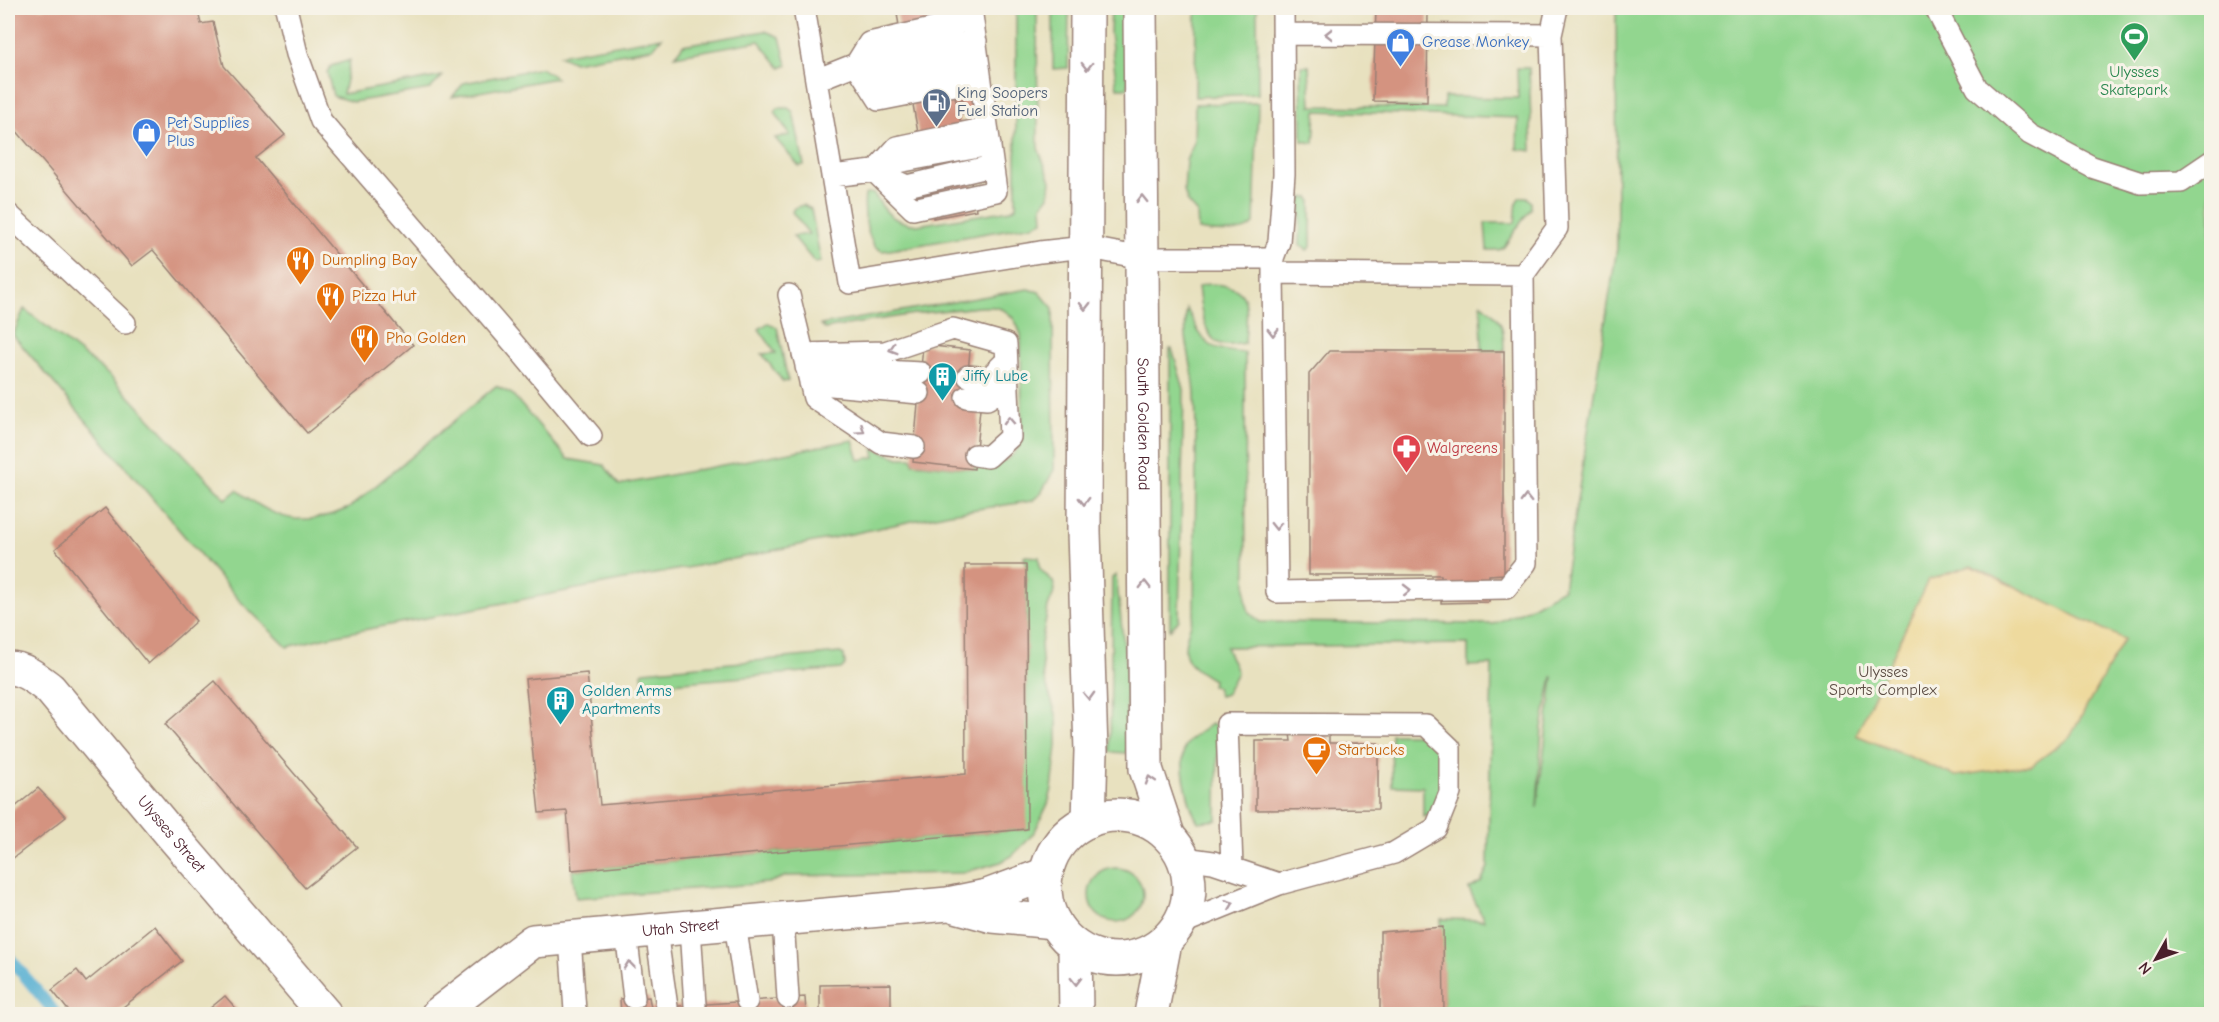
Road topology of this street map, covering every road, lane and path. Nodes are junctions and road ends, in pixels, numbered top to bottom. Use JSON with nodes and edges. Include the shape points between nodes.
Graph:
{"nodes":[{"id":1,"x":286,"y":8,"type":"edge"},
{"id":2,"x":804,"y":8,"type":"edge"},
{"id":3,"x":1087,"y":8,"type":"edge"},
{"id":4,"x":1140,"y":8,"type":"edge"},
{"id":5,"x":1283,"y":8,"type":"edge"},
{"id":6,"x":1557,"y":8,"type":"edge"},
{"id":7,"x":1938,"y":8,"type":"edge"},
{"id":8,"x":972,"y":14,"type":"edge"},
{"id":9,"x":1283,"y":34,"type":"junction"},
{"id":10,"x":1551,"y":35,"type":"junction"},
{"id":11,"x":978,"y":61,"type":"junction"},
{"id":12,"x":856,"y":64,"type":"junction"},
{"id":13,"x":816,"y":80,"type":"junction"},
{"id":14,"x":988,"y":136,"type":"junction"},
{"id":15,"x":2211,"y":160,"type":"edge"},
{"id":16,"x":992,"y":166,"type":"junction"},
{"id":17,"x":874,"y":171,"type":"junction"},
{"id":18,"x":832,"y":176,"type":"junction"},
{"id":19,"x":8,"y":214,"type":"edge"},
{"id":20,"x":1085,"y":247,"type":"junction"},
{"id":21,"x":1143,"y":258,"type":"junction"},
{"id":22,"x":1273,"y":265,"type":"junction"},
{"id":23,"x":1523,"y":276,"type":"junction"},
{"id":24,"x":789,"y":295,"type":"dead end"},
{"id":25,"x":125,"y":323,"type":"dead end"},
{"id":26,"x":1005,"y":362,"type":"junction"},
{"id":27,"x":808,"y":375,"type":"junction"},
{"id":28,"x":920,"y":383,"type":"dead end"},
{"id":29,"x":1008,"y":386,"type":"junction"},
{"id":30,"x":591,"y":436,"type":"dead end"},
{"id":31,"x":914,"y":447,"type":"dead end"},
{"id":32,"x":975,"y":455,"type":"dead end"},
{"id":33,"x":8,"y":668,"type":"edge"},
{"id":34,"x":1089,"y":821,"type":"junction"},
{"id":35,"x":1176,"y":847,"type":"junction"},
{"id":36,"x":1232,"y":868,"type":"junction"},
{"id":37,"x":1046,"y":873,"type":"junction"},
{"id":38,"x":1279,"y":884,"type":"junction"},
{"id":39,"x":948,"y":904,"type":"junction"},
{"id":40,"x":783,"y":920,"type":"junction"},
{"id":41,"x":1054,"y":922,"type":"junction"},
{"id":42,"x":735,"y":924,"type":"junction"},
{"id":43,"x":690,"y":928,"type":"junction"},
{"id":44,"x":641,"y":932,"type":"junction"},
{"id":45,"x":1173,"y":933,"type":"junction"},
{"id":46,"x":570,"y":938,"type":"junction"},
{"id":47,"x":1075,"y":947,"type":"junction"},
{"id":48,"x":634,"y":998,"type":"dead end"},
{"id":49,"x":788,"y":999,"type":"dead end"},
{"id":50,"x":747,"y":1001,"type":"dead end"},
{"id":51,"x":695,"y":1005,"type":"dead end"},
{"id":52,"x":667,"y":1007,"type":"dead end"},
{"id":53,"x":325,"y":1014,"type":"edge"},
{"id":54,"x":438,"y":1014,"type":"edge"},
{"id":55,"x":578,"y":1014,"type":"edge"},
{"id":56,"x":1076,"y":1014,"type":"edge"},
{"id":57,"x":1151,"y":1014,"type":"edge"}],
"edges":[{"from":1,"to":30,"type":"lane","via":[[297,54],[321,121]]},
{"from":2,"to":13,"type":"lane"},
{"from":3,"to":20,"type":"main road","one_way":true},
{"from":21,"to":4,"type":"main road","name":"South Golden Road","one_way":true},
{"from":5,"to":9,"type":"lane"},
{"from":6,"to":10,"type":"lane"},
{"from":7,"to":15,"type":"lane","via":[[1977,88],[2030,134],[2092,167],[2141,183],[2181,182]]},
{"from":8,"to":11,"type":"lane"},
{"from":8,"to":12,"type":"lane","via":[[869,43]]},
{"from":10,"to":9,"type":"lane","one_way":true},
{"from":9,"to":22,"type":"lane","via":[[1284,174],[1279,242]]},
{"from":10,"to":23,"type":"lane","via":[[1557,228]]},
{"from":11,"to":12,"type":"lane"},
{"from":11,"to":12,"type":"lane","via":[[879,100]]},
{"from":11,"to":14,"type":"lane"},
{"from":12,"to":13,"type":"lane"},
{"from":13,"to":18,"type":"lane"},
{"from":14,"to":16,"type":"lane"},
{"from":14,"to":17,"type":"lane","via":[[897,147]]},
{"from":16,"to":17,"type":"lane","via":[[907,186]]},
{"from":16,"to":17,"type":"lane","via":[[996,190],[913,208]]},
{"from":17,"to":18,"type":"lane"},
{"from":18,"to":20,"type":"lane","via":[[850,283]]},
{"from":19,"to":25,"type":"lane"},
{"from":20,"to":21,"type":"lane"},
{"from":20,"to":34,"type":"main road","one_way":true},
{"from":21,"to":22,"type":"lane"},
{"from":35,"to":21,"type":"main road","name":"South Golden Road","one_way":true,"via":[[1146,769]]},
{"from":22,"to":23,"type":"lane"},
{"from":22,"to":23,"type":"lane","one_way":true,"via":[[1277,592],[1506,588],[1527,563]]},
{"from":24,"to":27,"type":"lane"},
{"from":26,"to":27,"type":"lane","one_way":true,"via":[[1006,344],[954,329]]},
{"from":26,"to":29,"type":"lane"},
{"from":26,"to":29,"type":"lane","via":[[989,378],[967,386],[987,399]]},
{"from":27,"to":28,"type":"lane"},
{"from":27,"to":31,"type":"lane","one_way":true,"via":[[881,443]]},
{"from":32,"to":29,"type":"lane","one_way":true,"via":[[988,457],[1010,437]]},
{"from":33,"to":53,"type":"main road","name":"Ulysses Street","via":[[30,674],[50,688]]},
{"from":34,"to":35,"type":"main road","via":[[1113,815],[1148,822]]},
{"from":34,"to":37,"type":"main road","via":[[1075,828],[1056,848]]},
{"from":35,"to":36,"type":"lane"},
{"from":35,"to":45,"type":"main road","via":[[1190,888],[1186,911]]},
{"from":36,"to":38,"type":"lane"},
{"from":36,"to":38,"type":"lane","via":[[1227,724],[1426,725],[1450,748],[1450,792],[1436,828],[1394,853]]},
{"from":37,"to":39,"type":"main road","name":"Utah Street","via":[[987,896]]},
{"from":37,"to":41,"type":"main road","via":[[1045,896]]},
{"from":45,"to":38,"type":"lane","one_way":true},
{"from":39,"to":40,"type":"main road","name":"Utah Street"},
{"from":39,"to":41,"type":"main road","name":"Utah Street","via":[[993,916]]},
{"from":40,"to":42,"type":"main road","name":"Utah Street"},
{"from":40,"to":49,"type":"lane"},
{"from":41,"to":47,"type":"main road"},
{"from":42,"to":43,"type":"main road","name":"Utah Street"},
{"from":42,"to":50,"type":"lane"},
{"from":43,"to":44,"type":"main road","name":"Utah Street"},
{"from":43,"to":51,"type":"lane"},
{"from":44,"to":46,"type":"main road","name":"Utah Street"},
{"from":48,"to":44,"type":"lane","one_way":true},
{"from":44,"to":52,"type":"lane"},
{"from":45,"to":47,"type":"main road","via":[[1139,957],[1113,960]]},
{"from":45,"to":57,"type":"main road"},
{"from":46,"to":54,"type":"main road","name":"Utah Street","via":[[532,941]]},
{"from":46,"to":55,"type":"lane"},
{"from":47,"to":56,"type":"main road","one_way":true}]}
